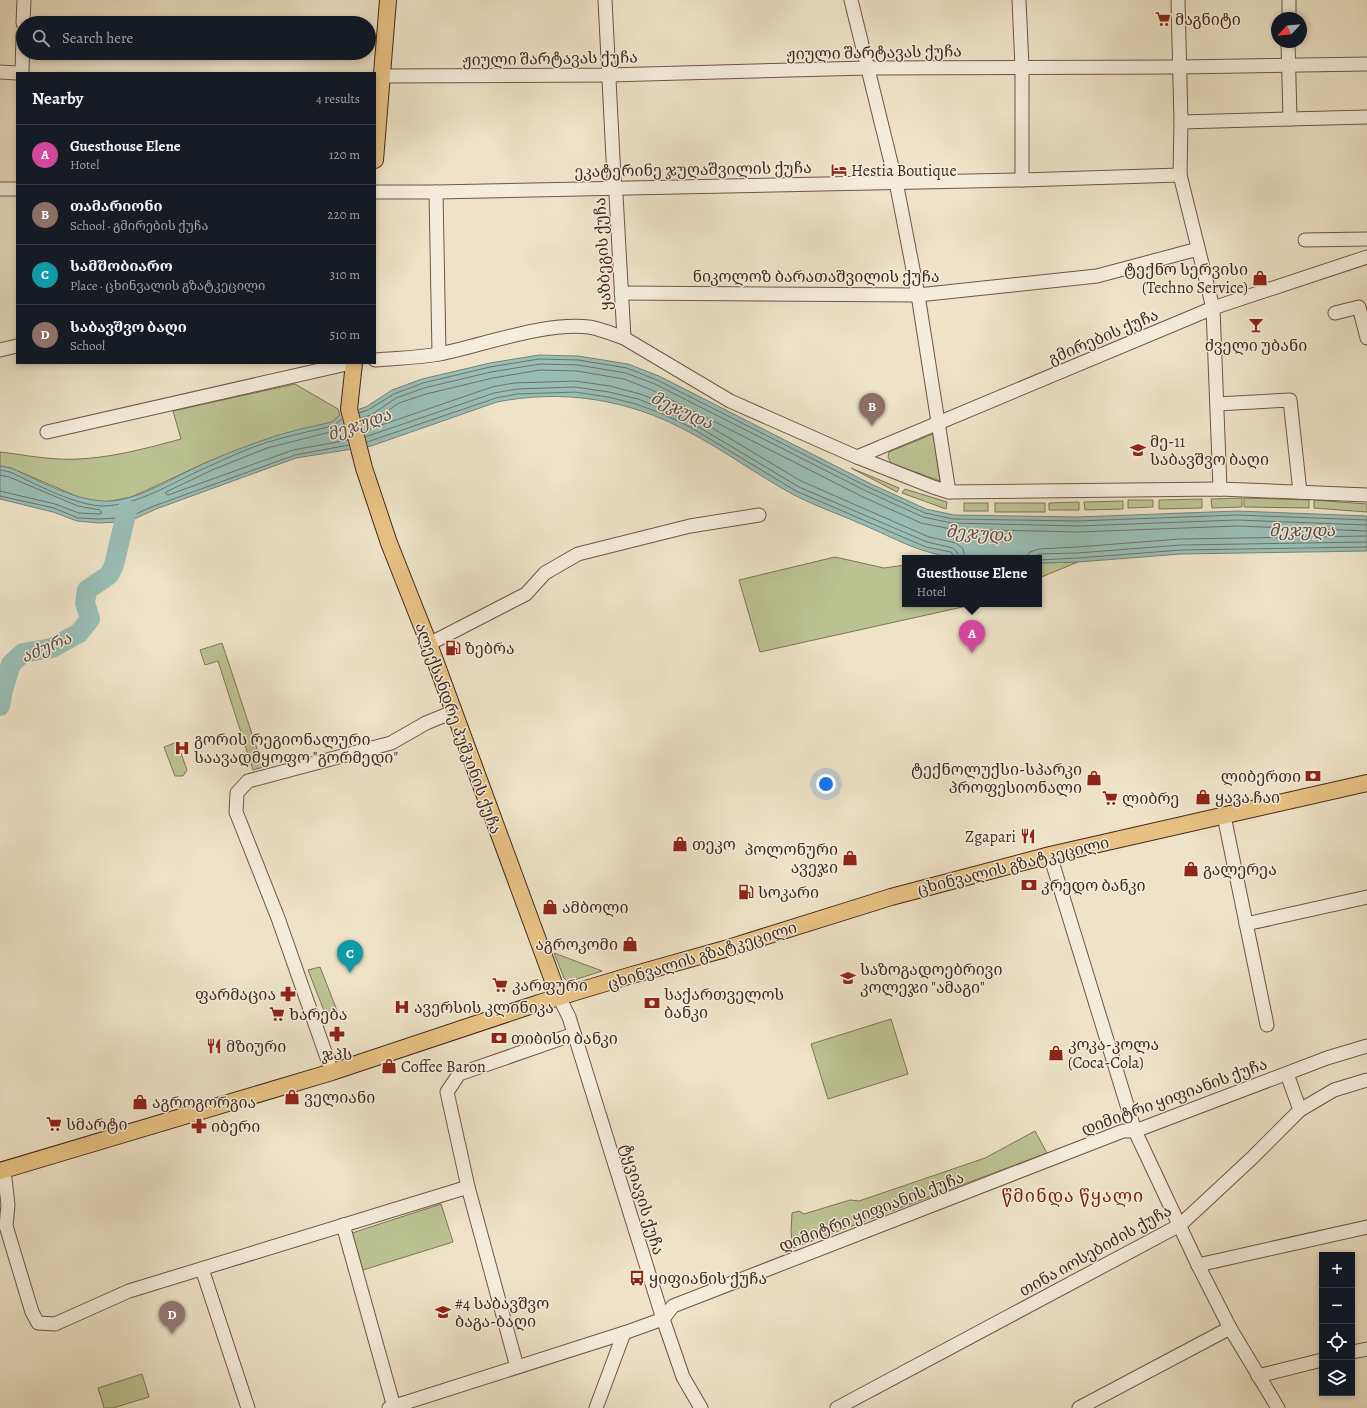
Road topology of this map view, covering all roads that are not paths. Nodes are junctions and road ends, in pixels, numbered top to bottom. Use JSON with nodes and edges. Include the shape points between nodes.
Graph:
{"nodes":[{"id":1,"x":24,"y":0,"type":"edge"},
{"id":2,"x":388,"y":0,"type":"edge"},
{"id":3,"x":605,"y":0,"type":"edge"},
{"id":4,"x":851,"y":0,"type":"edge"},
{"id":5,"x":1019,"y":0,"type":"edge"},
{"id":6,"x":1178,"y":0,"type":"edge"},
{"id":7,"x":1289,"y":0,"type":"edge"},
{"id":8,"x":1288,"y":12,"type":"edge"},
{"id":9,"x":23,"y":16,"type":"edge"},
{"id":10,"x":1288,"y":48,"type":"edge"},
{"id":11,"x":22,"y":60,"type":"edge"},
{"id":12,"x":1367,"y":64,"type":"edge"},
{"id":13,"x":1289,"y":65,"type":"junction"},
{"id":14,"x":1022,"y":67,"type":"junction"},
{"id":15,"x":1180,"y":67,"type":"junction"},
{"id":16,"x":868,"y":68,"type":"junction"},
{"id":17,"x":0,"y":72,"type":"edge"},
{"id":18,"x":22,"y":72,"type":"edge"},
{"id":19,"x":16,"y":73,"type":"edge"},
{"id":20,"x":609,"y":75,"type":"junction"},
{"id":21,"x":379,"y":82,"type":"edge"},
{"id":22,"x":1367,"y":117,"type":"edge"},
{"id":23,"x":1290,"y":119,"type":"junction"},
{"id":24,"x":1181,"y":122,"type":"junction"},
{"id":25,"x":376,"y":140,"type":"edge"},
{"id":26,"x":1180,"y":174,"type":"junction"},
{"id":27,"x":1022,"y":180,"type":"junction"},
{"id":28,"x":896,"y":182,"type":"junction"},
{"id":29,"x":615,"y":188,"type":"junction"},
{"id":30,"x":0,"y":189,"type":"edge"},
{"id":31,"x":16,"y":189,"type":"edge"},
{"id":32,"x":376,"y":192,"type":"edge"},
{"id":33,"x":436,"y":192,"type":"junction"},
{"id":34,"x":1367,"y":239,"type":"edge"},
{"id":35,"x":1305,"y":240,"type":"dead end"},
{"id":36,"x":1198,"y":249,"type":"junction"},
{"id":37,"x":1367,"y":257,"type":"edge"},
{"id":38,"x":621,"y":293,"type":"junction"},
{"id":39,"x":918,"y":295,"type":"junction"},
{"id":40,"x":1213,"y":308,"type":"junction"},
{"id":41,"x":1335,"y":313,"type":"dead end"},
{"id":42,"x":624,"y":338,"type":"junction"},
{"id":43,"x":1367,"y":338,"type":"edge"},
{"id":44,"x":16,"y":346,"type":"edge"},
{"id":45,"x":0,"y":350,"type":"edge"},
{"id":46,"x":439,"y":354,"type":"junction"},
{"id":47,"x":376,"y":360,"type":"edge"},
{"id":48,"x":347,"y":364,"type":"edge"},
{"id":49,"x":354,"y":364,"type":"edge"},
{"id":50,"x":1217,"y":404,"type":"junction"},
{"id":51,"x":938,"y":423,"type":"junction"},
{"id":52,"x":47,"y":432,"type":"dead end"},
{"id":53,"x":857,"y":457,"type":"junction"},
{"id":54,"x":1220,"y":489,"type":"junction"},
{"id":55,"x":949,"y":492,"type":"junction"},
{"id":56,"x":1300,"y":492,"type":"junction"},
{"id":57,"x":1367,"y":495,"type":"edge"},
{"id":58,"x":759,"y":515,"type":"dead end"},
{"id":59,"x":429,"y":644,"type":"junction"},
{"id":60,"x":453,"y":712,"type":"junction"},
{"id":61,"x":1367,"y":783,"type":"edge"},
{"id":62,"x":1224,"y":816,"type":"junction"},
{"id":63,"x":1050,"y":854,"type":"junction"},
{"id":64,"x":1367,"y":897,"type":"edge"},
{"id":65,"x":1246,"y":924,"type":"junction"},
{"id":66,"x":559,"y":997,"type":"junction"},
{"id":67,"x":1267,"y":1025,"type":"dead end"},
{"id":68,"x":574,"y":1034,"type":"junction"},
{"id":69,"x":1367,"y":1046,"type":"edge"},
{"id":70,"x":332,"y":1072,"type":"junction"},
{"id":71,"x":1287,"y":1074,"type":"junction"},
{"id":72,"x":1367,"y":1080,"type":"edge"},
{"id":73,"x":1300,"y":1110,"type":"junction"},
{"id":74,"x":1135,"y":1131,"type":"junction"},
{"id":75,"x":2,"y":1171,"type":"edge"},
{"id":76,"x":468,"y":1186,"type":"junction"},
{"id":77,"x":342,"y":1225,"type":"junction"},
{"id":78,"x":1180,"y":1225,"type":"junction"},
{"id":79,"x":1367,"y":1226,"type":"edge"},
{"id":80,"x":1198,"y":1265,"type":"junction"},
{"id":81,"x":202,"y":1269,"type":"junction"},
{"id":82,"x":663,"y":1319,"type":"junction"},
{"id":83,"x":1230,"y":1328,"type":"junction"},
{"id":84,"x":624,"y":1333,"type":"junction"},
{"id":85,"x":1367,"y":1349,"type":"edge"},
{"id":86,"x":1355,"y":1351,"type":"edge"},
{"id":87,"x":1319,"y":1361,"type":"edge"},
{"id":88,"x":517,"y":1367,"type":"junction"},
{"id":89,"x":1258,"y":1376,"type":"junction"},
{"id":90,"x":392,"y":1407,"type":"edge"},
{"id":91,"x":248,"y":1408,"type":"edge"},
{"id":92,"x":596,"y":1408,"type":"edge"},
{"id":93,"x":701,"y":1408,"type":"edge"},
{"id":94,"x":838,"y":1408,"type":"edge"},
{"id":95,"x":1079,"y":1408,"type":"edge"},
{"id":96,"x":1278,"y":1408,"type":"edge"}],
"edges":[{"from":1,"to":9,"type":"street"},
{"from":2,"to":21,"type":"main road"},
{"from":3,"to":20,"type":"street","name":"ყაზბეგის ქუჩა"},
{"from":4,"to":16,"type":"street"},
{"from":5,"to":14,"type":"street"},
{"from":6,"to":15,"type":"street"},
{"from":7,"to":8,"type":"street"},
{"from":10,"to":13,"type":"street"},
{"from":11,"to":18,"type":"street"},
{"from":12,"to":13,"type":"street","name":"ჟიული შარტავას ქუჩა"},
{"from":13,"to":15,"type":"street","name":"ჟიული შარტავას ქუჩა"},
{"from":13,"to":23,"type":"street"},
{"from":14,"to":15,"type":"street","name":"ჟიული შარტავას ქუჩა"},
{"from":14,"to":16,"type":"street","name":"ჟიული შარტავას ქუჩა"},
{"from":14,"to":27,"type":"street"},
{"from":15,"to":24,"type":"street"},
{"from":16,"to":20,"type":"street","name":"ჟიული შარტავას ქუჩა"},
{"from":16,"to":28,"type":"street"},
{"from":17,"to":19,"type":"street"},
{"from":20,"to":21,"type":"street","name":"ჟიული შარტავას ქუჩა"},
{"from":20,"to":29,"type":"street","name":"ყაზბეგის ქუჩა"},
{"from":21,"to":25,"type":"main road"},
{"from":22,"to":23,"type":"street"},
{"from":23,"to":24,"type":"street"},
{"from":24,"to":26,"type":"street"},
{"from":26,"to":27,"type":"street","name":"ეკატერინე ჯუღაშვილის ქუჩა"},
{"from":26,"to":36,"type":"street"},
{"from":27,"to":28,"type":"street","name":"ეკატერინე ჯუღაშვილის ქუჩა"},
{"from":28,"to":29,"type":"street","name":"ეკატერინე ჯუღაშვილის ქუჩა"},
{"from":28,"to":39,"type":"street"},
{"from":29,"to":33,"type":"street","name":"ეკატერინე ჯუღაშვილის ქუჩა"},
{"from":29,"to":38,"type":"street","name":"ყაზბეგის ქუჩა"},
{"from":30,"to":31,"type":"street"},
{"from":32,"to":33,"type":"street","name":"ეკატერინე ჯუღაშვილის ქუჩა"},
{"from":33,"to":46,"type":"street"},
{"from":34,"to":35,"type":"street"},
{"from":36,"to":39,"type":"street","name":"ნიკოლოზ ბარათაშვილის ქუჩა","via":[[1097,276]]},
{"from":36,"to":40,"type":"street"},
{"from":37,"to":40,"type":"street","name":"გმირების ქუჩა"},
{"from":38,"to":39,"type":"street","name":"ნიკოლოზ ბარათაშვილის ქუჩა"},
{"from":38,"to":42,"type":"street","name":"ყაზბეგის ქუჩა"},
{"from":39,"to":51,"type":"street"},
{"from":40,"to":50,"type":"street"},
{"from":40,"to":51,"type":"street","name":"გმირების ქუჩა"},
{"from":41,"to":43,"type":"street","via":[[1359,307]]},
{"from":42,"to":46,"type":"street","via":[[589,328],[569,327],[541,330]]},
{"from":42,"to":53,"type":"street","via":[[730,401]]},
{"from":44,"to":45,"type":"street"},
{"from":46,"to":47,"type":"street"},
{"from":48,"to":52,"type":"street"},
{"from":49,"to":59,"type":"main road","name":"ალექსანდრე პუშკინის ქუჩა","via":[[349,409],[361,458],[389,543]]},
{"from":50,"to":54,"type":"street"},
{"from":50,"to":56,"type":"street","via":[[1290,400]]},
{"from":51,"to":53,"type":"street","name":"გმირების ქუჩა"},
{"from":51,"to":55,"type":"street"},
{"from":53,"to":55,"type":"street"},
{"from":54,"to":55,"type":"street"},
{"from":54,"to":56,"type":"street"},
{"from":56,"to":57,"type":"street"},
{"from":58,"to":59,"type":"street","via":[[690,526],[578,554],[545,573],[526,594]]},
{"from":59,"to":60,"type":"main road","name":"ალექსანდრე პუშკინის ქუჩა"},
{"from":60,"to":66,"type":"main road","name":"ალექსანდრე პუშკინის ქუჩა"},
{"from":60,"to":70,"type":"street","via":[[426,723],[391,743],[248,781],[237,793],[236,812],[278,918]]},
{"from":61,"to":62,"type":"main road","name":"ცხინვალის გზატკეცილი"},
{"from":62,"to":63,"type":"main road","name":"ცხინვალის გზატკეცილი"},
{"from":62,"to":65,"type":"street"},
{"from":63,"to":66,"type":"main road","name":"ცხინვალის გზატკეცილი","via":[[891,897]]},
{"from":63,"to":74,"type":"street"},
{"from":64,"to":65,"type":"street"},
{"from":65,"to":67,"type":"street"},
{"from":66,"to":68,"type":"street","name":"ტყვიავის ქუჩა"},
{"from":66,"to":70,"type":"main road","name":"ცხინვალის გზატკეცილი"},
{"from":68,"to":76,"type":"street","via":[[459,1074],[447,1092]]},
{"from":68,"to":82,"type":"street","name":"ტყვიავის ქუჩა"},
{"from":69,"to":71,"type":"street","name":"დიმიტრი ყიფიანის ქუჩა"},
{"from":70,"to":75,"type":"main road","name":"ცხინვალის გზატკეცილი"},
{"from":71,"to":73,"type":"street"},
{"from":71,"to":74,"type":"street","name":"დიმიტრი ყიფიანის ქუჩა"},
{"from":72,"to":73,"type":"street","name":"თინა იოსებიძის ქუჩა","via":[[1334,1090]]},
{"from":73,"to":78,"type":"street","name":"თინა იოსებიძის ქუჩა"},
{"from":74,"to":78,"type":"street"},
{"from":74,"to":82,"type":"street","name":"დიმიტრი ყიფიანის ქუჩა","via":[[1123,1130],[673,1306]]},
{"from":75,"to":81,"type":"street","via":[[8,1205],[6,1226],[32,1312],[38,1323],[55,1324],[129,1291]]},
{"from":76,"to":77,"type":"street"},
{"from":76,"to":88,"type":"street"},
{"from":77,"to":81,"type":"street"},
{"from":77,"to":90,"type":"street"},
{"from":78,"to":80,"type":"street"},
{"from":78,"to":94,"type":"street","name":"თინა იოსებიძის ქუჩა"},
{"from":79,"to":80,"type":"street"},
{"from":80,"to":83,"type":"street"},
{"from":81,"to":91,"type":"street"},
{"from":82,"to":84,"type":"street","name":"დიმიტრი ყიფიანის ქუჩა"},
{"from":82,"to":93,"type":"street","name":"ტყვიავის ქუჩა","via":[[683,1377]]},
{"from":83,"to":89,"type":"street"},
{"from":83,"to":95,"type":"street"},
{"from":84,"to":88,"type":"street","name":"დიმიტრი ყიფიანის ქუჩა"},
{"from":84,"to":92,"type":"street"},
{"from":85,"to":86,"type":"street"},
{"from":87,"to":89,"type":"street"},
{"from":88,"to":90,"type":"street","name":"დიმიტრი ყიფიანის ქუჩა"},
{"from":89,"to":96,"type":"street"}]}
